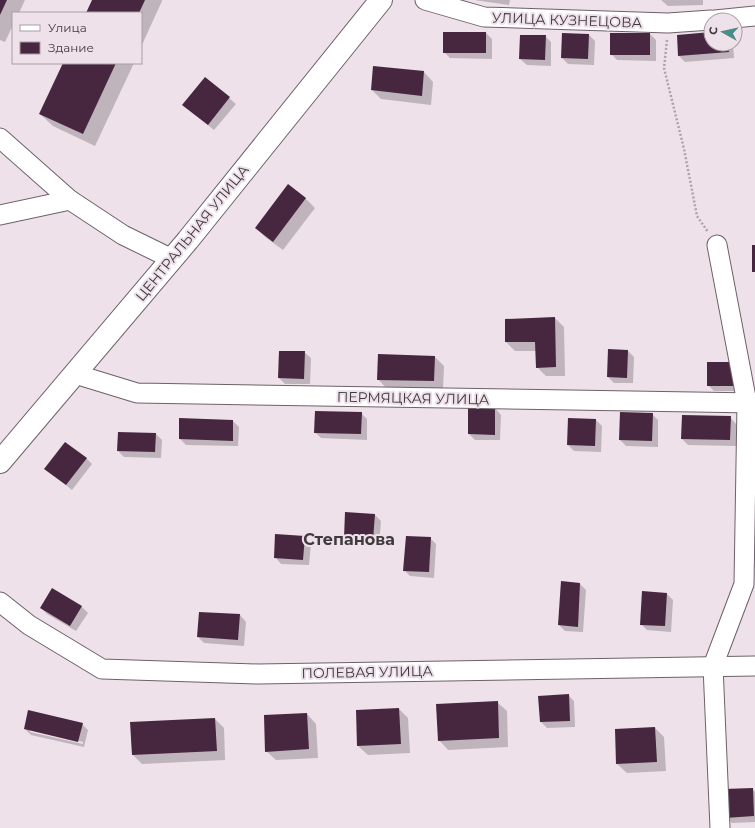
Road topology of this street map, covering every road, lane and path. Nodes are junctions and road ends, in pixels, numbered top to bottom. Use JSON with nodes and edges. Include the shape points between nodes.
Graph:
{"nodes":[{"id":1,"x":381,"y":0,"type":"edge"},
{"id":2,"x":425,"y":0,"type":"edge"},
{"id":3,"x":755,"y":16,"type":"edge"},
{"id":4,"x":743,"y":17,"type":"edge"},
{"id":5,"x":703,"y":21,"type":"edge"},
{"id":6,"x":668,"y":24,"type":"junction"},
{"id":7,"x":0,"y":138,"type":"edge"},
{"id":8,"x":70,"y":200,"type":"junction"},
{"id":9,"x":0,"y":215,"type":"edge"},
{"id":10,"x":718,"y":245,"type":"joint"},
{"id":11,"x":172,"y":259,"type":"junction"},
{"id":12,"x":75,"y":374,"type":"junction"},
{"id":13,"x":751,"y":403,"type":"edge"},
{"id":14,"x":0,"y":462,"type":"edge"},
{"id":15,"x":0,"y":602,"type":"edge"},
{"id":16,"x":713,"y":666,"type":"junction"},
{"id":17,"x":755,"y":666,"type":"edge"},
{"id":18,"x":720,"y":828,"type":"edge"}],
"edges":[{"from":1,"to":11,"type":"main road","name":"ЦЕНТРАЛЬНАЯ УЛИЦА"},
{"from":2,"to":6,"type":"street","name":"УЛИЦА КУЗНЕЦОВА","via":[[484,17]]},
{"from":3,"to":4,"type":"street"},
{"from":5,"to":6,"type":"street","name":"УЛИЦА КУЗНЕЦОВА"},
{"from":6,"to":10,"type":"path","via":[[664,68],[697,216]]},
{"from":7,"to":8,"type":"street"},
{"from":8,"to":9,"type":"street"},
{"from":8,"to":11,"type":"street","via":[[123,235]]},
{"from":10,"to":13,"type":"street"},
{"from":11,"to":12,"type":"main road","name":"ЦЕНТРАЛЬНАЯ УЛИЦА"},
{"from":12,"to":13,"type":"street","name":"ПЕРМЯЦКАЯ УЛИЦА","via":[[137,393]]},
{"from":12,"to":14,"type":"main road","name":"ЦЕНТРАЛЬНАЯ УЛИЦА"},
{"from":13,"to":16,"type":"street","via":[[744,584]]},
{"from":15,"to":16,"type":"street","name":"ПОЛЕВАЯ УЛИЦА","via":[[29,625],[102,669],[258,674]]},
{"from":16,"to":17,"type":"street","name":"ПОЛЕВАЯ УЛИЦА"},
{"from":16,"to":18,"type":"street"}]}
